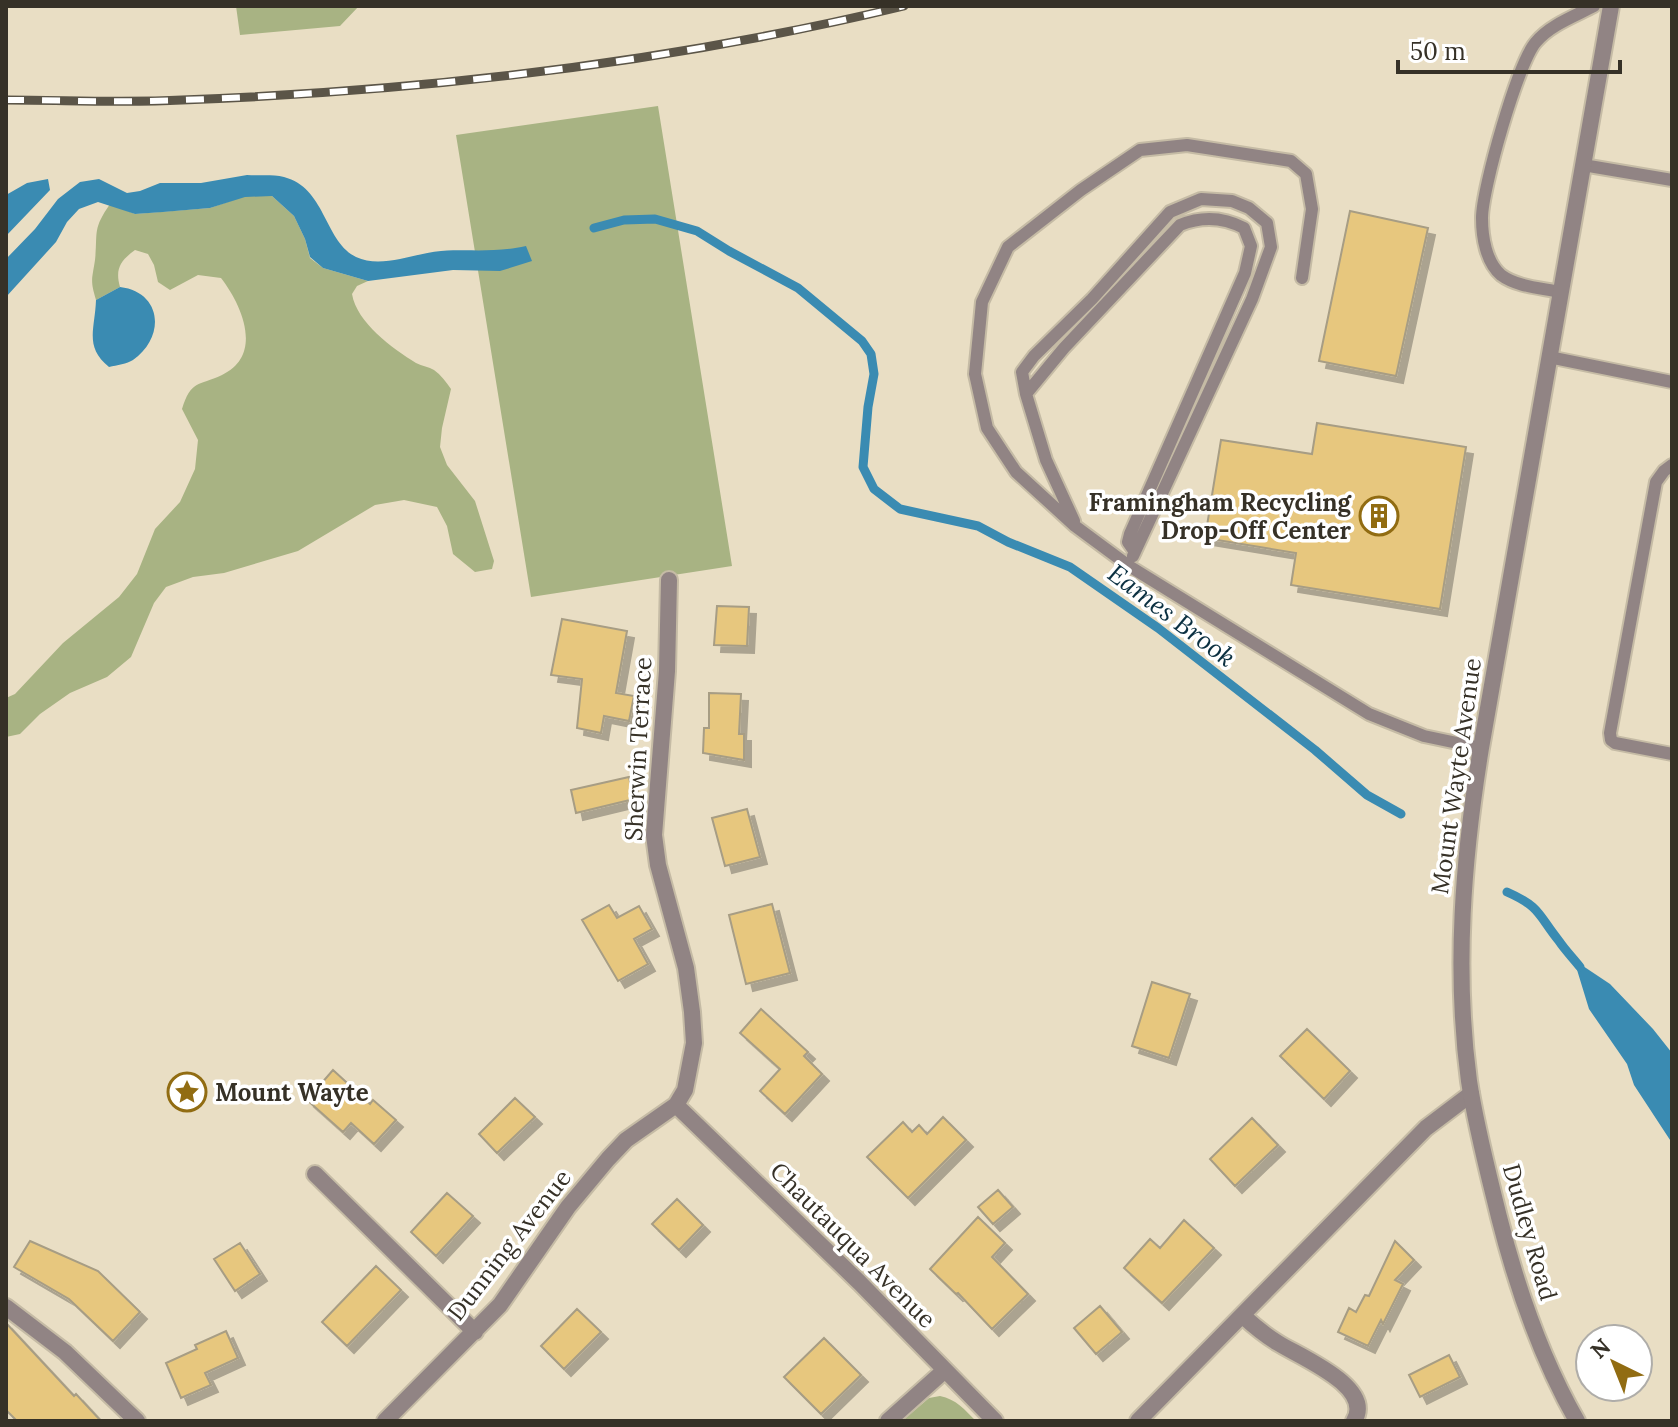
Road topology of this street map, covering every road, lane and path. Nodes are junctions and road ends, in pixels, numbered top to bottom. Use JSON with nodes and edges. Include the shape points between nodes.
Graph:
{"nodes":[{"id":1,"x":1594,"y":6,"type":"edge"},
{"id":2,"x":1611,"y":6,"type":"edge"},
{"id":3,"x":1583,"y":165,"type":"junction"},
{"id":4,"x":1672,"y":180,"type":"edge"},
{"id":5,"x":1302,"y":278,"type":"dead end"},
{"id":6,"x":1560,"y":292,"type":"junction"},
{"id":7,"x":1549,"y":357,"type":"junction"},
{"id":8,"x":1672,"y":382,"type":"edge"},
{"id":9,"x":1026,"y":394,"type":"junction"},
{"id":10,"x":1672,"y":465,"type":"edge"},
{"id":11,"x":1077,"y":527,"type":"junction"},
{"id":12,"x":1135,"y":552,"type":"junction"},
{"id":13,"x":1129,"y":566,"type":"junction"},
{"id":14,"x":669,"y":580,"type":"dead end"},
{"id":15,"x":1481,"y":748,"type":"junction"},
{"id":16,"x":1672,"y":754,"type":"edge"},
{"id":17,"x":1471,"y":1094,"type":"junction"},
{"id":18,"x":676,"y":1105,"type":"junction"},
{"id":19,"x":315,"y":1174,"type":"dead end"},
{"id":20,"x":6,"y":1307,"type":"edge"},
{"id":21,"x":1243,"y":1316,"type":"junction"},
{"id":22,"x":475,"y":1332,"type":"junction"},
{"id":23,"x":945,"y":1370,"type":"junction"},
{"id":24,"x":137,"y":1421,"type":"edge"},
{"id":25,"x":385,"y":1421,"type":"edge"},
{"id":26,"x":888,"y":1421,"type":"edge"},
{"id":27,"x":995,"y":1421,"type":"edge"},
{"id":28,"x":1138,"y":1421,"type":"edge"},
{"id":29,"x":1354,"y":1421,"type":"edge"},
{"id":30,"x":1577,"y":1421,"type":"edge"}],
"edges":[{"from":1,"to":6,"type":"lane","via":[[1534,43],[1500,135],[1482,216],[1485,249],[1500,274],[1516,283]]},
{"from":2,"to":3,"type":"street","name":"Mount Wayte Avenue"},
{"from":3,"to":4,"type":"lane"},
{"from":3,"to":6,"type":"street","name":"Mount Wayte Avenue"},
{"from":5,"to":11,"type":"lane","via":[[1312,209],[1306,174],[1291,161],[1187,145],[1140,150],[1008,247],[982,302],[975,374],[987,428],[1016,472]]},
{"from":6,"to":7,"type":"street","name":"Mount Wayte Avenue"},
{"from":7,"to":8,"type":"lane"},
{"from":7,"to":15,"type":"street","name":"Mount Wayte Avenue"},
{"from":9,"to":11,"type":"lane","via":[[1046,460]]},
{"from":9,"to":12,"type":"lane","via":[[1180,225],[1207,218],[1244,228],[1251,246],[1245,273],[1130,534],[1128,542]]},
{"from":9,"to":12,"type":"lane","via":[[1022,372],[1034,356],[1170,212],[1201,199],[1232,201],[1267,223],[1271,247],[1252,299]]},
{"from":10,"to":16,"type":"lane","via":[[1656,482],[1610,733],[1615,743]]},
{"from":11,"to":13,"type":"lane"},
{"from":12,"to":13,"type":"lane"},
{"from":13,"to":15,"type":"lane","via":[[1369,714],[1424,736]]},
{"from":14,"to":18,"type":"street","name":"Sherwin Terrace","via":[[654,835],[686,968],[694,1043],[685,1090]]},
{"from":15,"to":17,"type":"street","name":"Mount Wayte Avenue","via":[[1462,908]]},
{"from":17,"to":21,"type":"street","via":[[1426,1128]]},
{"from":17,"to":30,"type":"street","name":"Dudley Road","via":[[1525,1303]]},
{"from":18,"to":22,"type":"street","name":"Dunning Avenue","via":[[608,1159]]},
{"from":18,"to":23,"type":"street","name":"Chautauqua Avenue"},
{"from":19,"to":22,"type":"street"},
{"from":20,"to":24,"type":"street","via":[[65,1352]]},
{"from":21,"to":28,"type":"street"},
{"from":21,"to":29,"type":"street","via":[[1341,1382],[1359,1404]]},
{"from":22,"to":25,"type":"street","name":"Dunning Avenue"},
{"from":23,"to":26,"type":"street"},
{"from":23,"to":27,"type":"street","name":"Chautauqua Avenue"}]}
